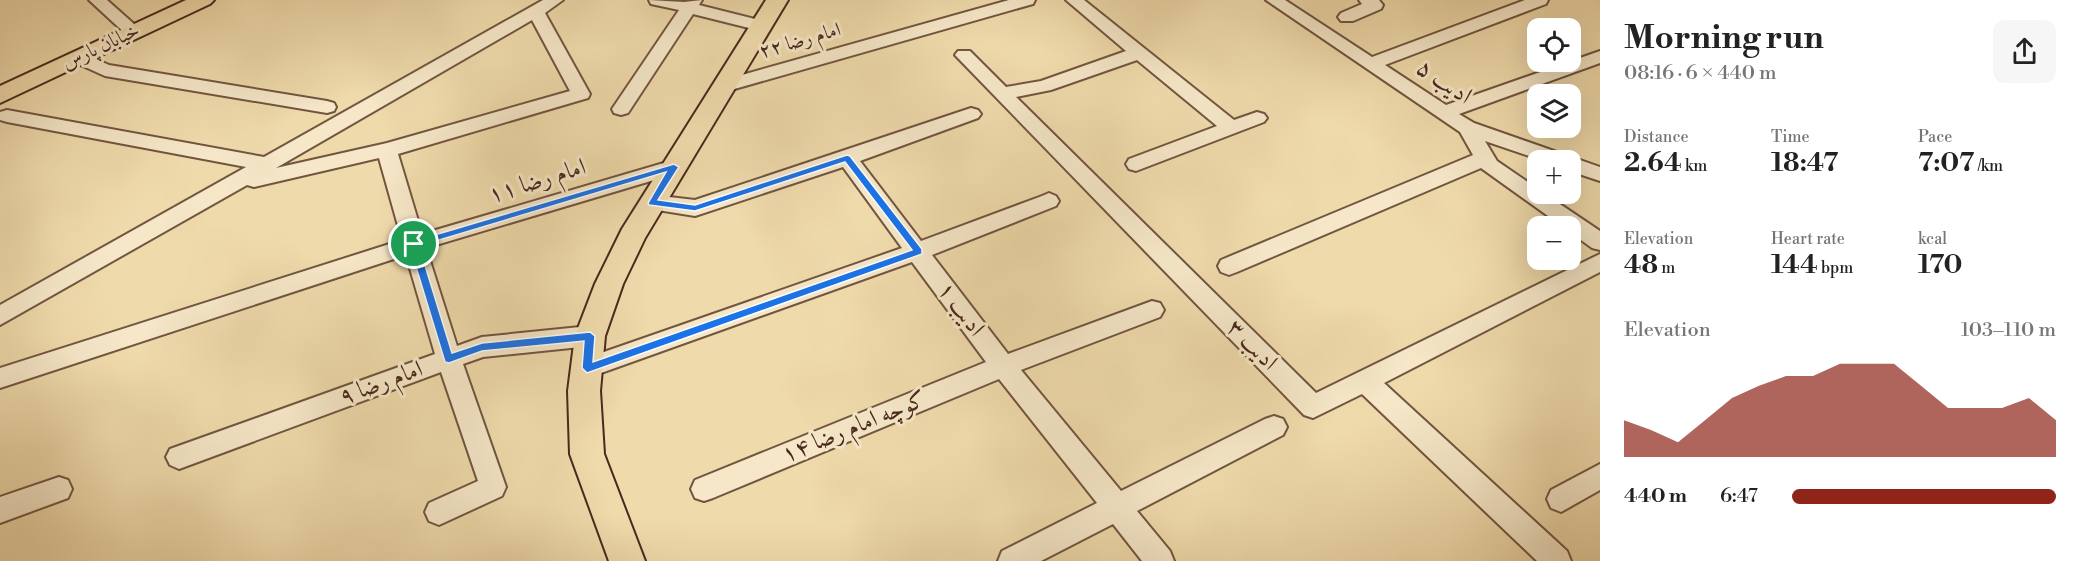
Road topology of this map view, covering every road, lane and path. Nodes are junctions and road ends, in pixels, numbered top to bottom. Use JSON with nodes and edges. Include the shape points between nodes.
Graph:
{"nodes":[{"id":1,"x":97,"y":0,"type":"edge"},
{"id":2,"x":203,"y":0,"type":"edge"},
{"id":3,"x":555,"y":0,"type":"edge"},
{"id":4,"x":657,"y":0,"type":"edge"},
{"id":5,"x":777,"y":0,"type":"edge"},
{"id":6,"x":1027,"y":0,"type":"edge"},
{"id":7,"x":1074,"y":0,"type":"edge"},
{"id":8,"x":1274,"y":0,"type":"edge"},
{"id":9,"x":1540,"y":0,"type":"edge"},
{"id":10,"x":1378,"y":2,"type":"edge"},
{"id":11,"x":692,"y":4,"type":"edge"},
{"id":12,"x":535,"y":11,"type":"junction"},
{"id":13,"x":1347,"y":17,"type":"dead end"},
{"id":14,"x":761,"y":26,"type":"junction"},
{"id":15,"x":134,"y":32,"type":"junction"},
{"id":16,"x":1139,"y":53,"type":"junction"},
{"id":17,"x":964,"y":55,"type":"dead end"},
{"id":18,"x":1600,"y":57,"type":"edge"},
{"id":19,"x":80,"y":58,"type":"junction"},
{"id":20,"x":1582,"y":63,"type":"junction"},
{"id":21,"x":1371,"y":64,"type":"junction"},
{"id":22,"x":1600,"y":74,"type":"edge"},
{"id":23,"x":724,"y":86,"type":"junction"},
{"id":24,"x":1003,"y":93,"type":"junction"},
{"id":25,"x":2,"y":100,"type":"edge"},
{"id":26,"x":327,"y":108,"type":"dead end"},
{"id":27,"x":621,"y":109,"type":"dead end"},
{"id":28,"x":1445,"y":112,"type":"junction"},
{"id":29,"x":971,"y":114,"type":"dead end"},
{"id":30,"x":1257,"y":118,"type":"dead end"},
{"id":31,"x":1232,"y":128,"type":"junction"},
{"id":32,"x":1467,"y":128,"type":"junction"},
{"id":33,"x":387,"y":150,"type":"junction"},
{"id":34,"x":1532,"y":150,"type":"edge"},
{"id":35,"x":847,"y":158,"type":"junction"},
{"id":36,"x":1485,"y":158,"type":"junction"},
{"id":37,"x":267,"y":164,"type":"junction"},
{"id":38,"x":1136,"y":164,"type":"dead end"},
{"id":39,"x":674,"y":167,"type":"junction"},
{"id":40,"x":1581,"y":168,"type":"edge"},
{"id":41,"x":1600,"y":174,"type":"edge"},
{"id":42,"x":229,"y":186,"type":"junction"},
{"id":43,"x":1049,"y":201,"type":"dead end"},
{"id":44,"x":652,"y":203,"type":"junction"},
{"id":45,"x":1600,"y":242,"type":"edge"},
{"id":46,"x":414,"y":244,"type":"junction"},
{"id":47,"x":918,"y":251,"type":"junction"},
{"id":48,"x":1600,"y":262,"type":"edge"},
{"id":49,"x":1228,"y":266,"type":"dead end"},
{"id":50,"x":1152,"y":310,"type":"dead end"},
{"id":51,"x":1,"y":314,"type":"edge"},
{"id":52,"x":590,"y":336,"type":"junction"},
{"id":53,"x":449,"y":359,"type":"junction"},
{"id":54,"x":1003,"y":366,"type":"junction"},
{"id":55,"x":587,"y":368,"type":"junction"},
{"id":56,"x":0,"y":378,"type":"edge"},
{"id":57,"x":1365,"y":381,"type":"junction"},
{"id":58,"x":1274,"y":427,"type":"dead end"},
{"id":59,"x":179,"y":457,"type":"dead end"},
{"id":60,"x":1600,"y":476,"type":"edge"},
{"id":61,"x":59,"y":489,"type":"dead end"},
{"id":62,"x":704,"y":489,"type":"dead end"},
{"id":63,"x":1561,"y":498,"type":"dead end"},
{"id":64,"x":1118,"y":508,"type":"junction"},
{"id":65,"x":0,"y":510,"type":"edge"},
{"id":66,"x":439,"y":512,"type":"dead end"},
{"id":67,"x":627,"y":561,"type":"edge"},
{"id":68,"x":1012,"y":561,"type":"edge"},
{"id":69,"x":1160,"y":561,"type":"edge"},
{"id":70,"x":1557,"y":561,"type":"edge"}],
"edges":[{"from":1,"to":15,"type":"street"},
{"from":2,"to":15,"type":"main road","name":"خیابان پارس"},
{"from":3,"to":12,"type":"street"},
{"from":4,"to":11,"type":"street"},
{"from":5,"to":14,"type":"main road"},
{"from":6,"to":23,"type":"street","name":"امام رضا ۲۲"},
{"from":7,"to":16,"type":"street"},
{"from":8,"to":21,"type":"street","name":"ادیب ۵"},
{"from":9,"to":21,"type":"street"},
{"from":10,"to":13,"type":"street"},
{"from":11,"to":14,"type":"street"},
{"from":11,"to":27,"type":"street"},
{"from":12,"to":33,"type":"street","via":[[581,94]]},
{"from":12,"to":37,"type":"street"},
{"from":14,"to":23,"type":"main road"},
{"from":15,"to":19,"type":"main road","name":"خیابان پارس"},
{"from":16,"to":24,"type":"street","via":[[1044,86]]},
{"from":16,"to":31,"type":"street"},
{"from":17,"to":24,"type":"street","name":"ادیب ۳"},
{"from":18,"to":20,"type":"street"},
{"from":19,"to":25,"type":"main road","name":"خیابان پارس"},
{"from":19,"to":26,"type":"street","via":[[105,70]]},
{"from":20,"to":22,"type":"street"},
{"from":20,"to":28,"type":"street"},
{"from":21,"to":28,"type":"street","name":"ادیب ۵"},
{"from":23,"to":39,"type":"main road"},
{"from":24,"to":57,"type":"street","name":"ادیب ۳","via":[[1313,407]]},
{"from":25,"to":37,"type":"street"},
{"from":28,"to":32,"type":"street","name":"ادیب ۵"},
{"from":29,"to":35,"type":"street"},
{"from":30,"to":31,"type":"street"},
{"from":31,"to":38,"type":"street"},
{"from":32,"to":34,"type":"street"},
{"from":32,"to":36,"type":"street","name":"ادیب ۵"},
{"from":33,"to":42,"type":"street"},
{"from":33,"to":46,"type":"street"},
{"from":35,"to":44,"type":"street","via":[[695,208]]},
{"from":35,"to":47,"type":"street","name":"ادیب ۱"},
{"from":36,"to":45,"type":"street","name":"ادیب ۵","via":[[1490,166]]},
{"from":36,"to":49,"type":"street"},
{"from":37,"to":42,"type":"street"},
{"from":39,"to":44,"type":"main road"},
{"from":39,"to":46,"type":"street","name":"امام رضا ۱۱"},
{"from":40,"to":41,"type":"street"},
{"from":42,"to":51,"type":"street"},
{"from":43,"to":47,"type":"street"},
{"from":44,"to":52,"type":"main road","via":[[623,255]]},
{"from":46,"to":53,"type":"street"},
{"from":46,"to":56,"type":"street","name":"امام رضا ۱۱"},
{"from":47,"to":54,"type":"street","name":"ادیب ۱"},
{"from":47,"to":55,"type":"street"},
{"from":48,"to":57,"type":"street"},
{"from":50,"to":54,"type":"street","name":"کوچه امام رضا ۱۴"},
{"from":52,"to":53,"type":"street","name":"امام رضا ۹","via":[[482,347]]},
{"from":52,"to":55,"type":"main road"},
{"from":53,"to":59,"type":"street","name":"امام رضا ۹"},
{"from":53,"to":66,"type":"street","via":[[493,487]]},
{"from":54,"to":62,"type":"street","name":"کوچه امام رضا ۱۴"},
{"from":54,"to":64,"type":"street","name":"ادیب ۱"},
{"from":55,"to":67,"type":"main road","via":[[587,454]]},
{"from":57,"to":70,"type":"street"},
{"from":58,"to":64,"type":"street"},
{"from":60,"to":63,"type":"street"},
{"from":61,"to":65,"type":"street"},
{"from":64,"to":68,"type":"street"},
{"from":64,"to":69,"type":"street","name":"ادیب ۱"}]}
